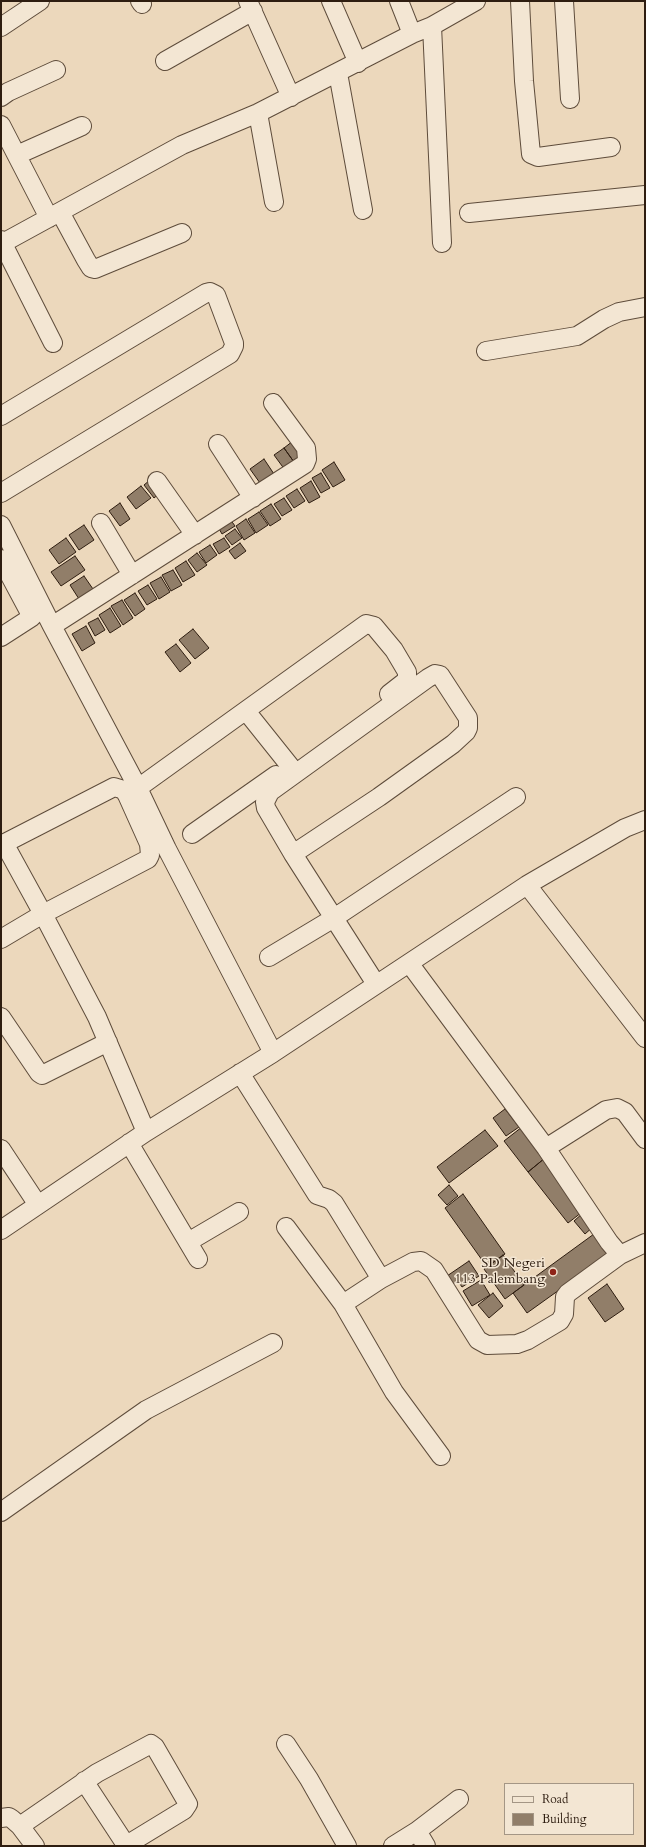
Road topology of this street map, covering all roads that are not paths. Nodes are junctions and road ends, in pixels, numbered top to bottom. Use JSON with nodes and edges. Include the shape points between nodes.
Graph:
{"nodes":[{"id":1,"x":40,"y":1,"type":"edge"},
{"id":2,"x":331,"y":1,"type":"edge"},
{"id":3,"x":399,"y":1,"type":"edge"},
{"id":4,"x":475,"y":1,"type":"edge"},
{"id":5,"x":520,"y":1,"type":"edge"},
{"id":6,"x":564,"y":1,"type":"edge"},
{"id":7,"x":251,"y":6,"type":"edge"},
{"id":8,"x":432,"y":26,"type":"junction"},
{"id":9,"x":1,"y":27,"type":"edge"},
{"id":10,"x":412,"y":34,"type":"junction"},
{"id":11,"x":165,"y":61,"type":"dead end"},
{"id":12,"x":358,"y":63,"type":"junction"},
{"id":13,"x":56,"y":70,"type":"dead end"},
{"id":14,"x":338,"y":73,"type":"junction"},
{"id":15,"x":1,"y":97,"type":"edge"},
{"id":16,"x":291,"y":97,"type":"junction"},
{"id":17,"x":570,"y":100,"type":"dead end"},
{"id":18,"x":258,"y":113,"type":"junction"},
{"id":19,"x":1,"y":125,"type":"edge"},
{"id":20,"x":82,"y":126,"type":"dead end"},
{"id":21,"x":611,"y":147,"type":"dead end"},
{"id":22,"x":17,"y":156,"type":"junction"},
{"id":23,"x":645,"y":195,"type":"edge"},
{"id":24,"x":274,"y":202,"type":"dead end"},
{"id":25,"x":363,"y":210,"type":"dead end"},
{"id":26,"x":469,"y":212,"type":"dead end"},
{"id":27,"x":54,"y":215,"type":"junction"},
{"id":28,"x":182,"y":233,"type":"dead end"},
{"id":29,"x":2,"y":242,"type":"edge"},
{"id":30,"x":442,"y":243,"type":"dead end"},
{"id":31,"x":645,"y":307,"type":"edge"},
{"id":32,"x":53,"y":343,"type":"dead end"},
{"id":33,"x":486,"y":351,"type":"dead end"},
{"id":34,"x":273,"y":403,"type":"dead end"},
{"id":35,"x":1,"y":416,"type":"edge"},
{"id":36,"x":218,"y":444,"type":"dead end"},
{"id":37,"x":157,"y":481,"type":"dead end"},
{"id":38,"x":1,"y":493,"type":"edge"},
{"id":39,"x":253,"y":498,"type":"junction"},
{"id":40,"x":101,"y":523,"type":"dead end"},
{"id":41,"x":1,"y":525,"type":"edge"},
{"id":42,"x":195,"y":535,"type":"junction"},
{"id":43,"x":1,"y":559,"type":"edge"},
{"id":44,"x":132,"y":575,"type":"junction"},
{"id":45,"x":52,"y":626,"type":"junction"},
{"id":46,"x":1,"y":637,"type":"edge"},
{"id":47,"x":246,"y":711,"type":"junction"},
{"id":48,"x":290,"y":766,"type":"junction"},
{"id":49,"x":138,"y":788,"type":"junction"},
{"id":50,"x":516,"y":797,"type":"dead end"},
{"id":51,"x":645,"y":820,"type":"edge"},
{"id":52,"x":192,"y":834,"type":"dead end"},
{"id":53,"x":2,"y":844,"type":"edge"},
{"id":54,"x":293,"y":854,"type":"junction"},
{"id":55,"x":527,"y":885,"type":"junction"},
{"id":56,"x":43,"y":914,"type":"junction"},
{"id":57,"x":334,"y":918,"type":"junction"},
{"id":58,"x":1,"y":939,"type":"edge"},
{"id":59,"x":269,"y":957,"type":"dead end"},
{"id":60,"x":409,"y":963,"type":"junction"},
{"id":61,"x":376,"y":984,"type":"junction"},
{"id":62,"x":1,"y":1018,"type":"edge"},
{"id":63,"x":645,"y":1038,"type":"edge"},
{"id":64,"x":108,"y":1042,"type":"junction"},
{"id":65,"x":272,"y":1054,"type":"junction"},
{"id":66,"x":240,"y":1074,"type":"junction"},
{"id":67,"x":146,"y":1132,"type":"junction"},
{"id":68,"x":645,"y":1139,"type":"edge"},
{"id":69,"x":130,"y":1143,"type":"junction"},
{"id":70,"x":546,"y":1148,"type":"junction"},
{"id":71,"x":4,"y":1160,"type":"edge"},
{"id":72,"x":38,"y":1206,"type":"junction"},
{"id":73,"x":239,"y":1212,"type":"dead end"},
{"id":74,"x":286,"y":1227,"type":"dead end"},
{"id":75,"x":1,"y":1230,"type":"edge"},
{"id":76,"x":188,"y":1242,"type":"junction"},
{"id":77,"x":645,"y":1243,"type":"edge"},
{"id":78,"x":620,"y":1255,"type":"junction"},
{"id":79,"x":198,"y":1259,"type":"dead end"},
{"id":80,"x":381,"y":1279,"type":"junction"},
{"id":81,"x":343,"y":1304,"type":"junction"},
{"id":82,"x":273,"y":1343,"type":"dead end"},
{"id":83,"x":441,"y":1456,"type":"dead end"},
{"id":84,"x":1,"y":1512,"type":"edge"},
{"id":85,"x":286,"y":1744,"type":"dead end"},
{"id":86,"x":84,"y":1782,"type":"junction"},
{"id":87,"x":459,"y":1799,"type":"dead end"},
{"id":88,"x":1,"y":1818,"type":"edge"},
{"id":89,"x":20,"y":1826,"type":"junction"},
{"id":90,"x":417,"y":1831,"type":"junction"},
{"id":91,"x":35,"y":1846,"type":"edge"},
{"id":92,"x":126,"y":1846,"type":"edge"},
{"id":93,"x":348,"y":1846,"type":"edge"},
{"id":94,"x":393,"y":1846,"type":"edge"},
{"id":95,"x":426,"y":1846,"type":"edge"}],
"edges":[{"from":1,"to":9,"type":"street"},
{"from":2,"to":12,"type":"street"},
{"from":3,"to":10,"type":"street"},
{"from":4,"to":8,"type":"street"},
{"from":5,"to":21,"type":"street","via":[[531,154],[538,157]]},
{"from":6,"to":17,"type":"street"},
{"from":7,"to":11,"type":"street"},
{"from":7,"to":16,"type":"street"},
{"from":8,"to":10,"type":"street"},
{"from":8,"to":30,"type":"street"},
{"from":10,"to":12,"type":"street"},
{"from":12,"to":14,"type":"street"},
{"from":13,"to":15,"type":"street"},
{"from":14,"to":16,"type":"street"},
{"from":14,"to":25,"type":"street"},
{"from":16,"to":18,"type":"street"},
{"from":18,"to":24,"type":"street"},
{"from":18,"to":27,"type":"street","via":[[182,145]]},
{"from":19,"to":22,"type":"street"},
{"from":20,"to":22,"type":"street"},
{"from":22,"to":27,"type":"street"},
{"from":23,"to":26,"type":"street"},
{"from":27,"to":28,"type":"street","via":[[91,268],[95,269]]},
{"from":27,"to":29,"type":"street"},
{"from":29,"to":32,"type":"street"},
{"from":31,"to":33,"type":"street","via":[[618,312],[577,336]]},
{"from":34,"to":39,"type":"street","via":[[306,448],[307,459],[305,464]]},
{"from":35,"to":38,"type":"street","via":[[206,293],[216,295],[234,343],[230,354]]},
{"from":36,"to":39,"type":"street"},
{"from":37,"to":42,"type":"street"},
{"from":39,"to":42,"type":"street"},
{"from":40,"to":44,"type":"street"},
{"from":41,"to":45,"type":"street"},
{"from":42,"to":44,"type":"street"},
{"from":43,"to":46,"type":"street","via":[[32,617]]},
{"from":44,"to":45,"type":"street"},
{"from":45,"to":49,"type":"street"},
{"from":47,"to":48,"type":"street"},
{"from":47,"to":48,"type":"street","via":[[366,624],[374,626],[394,650],[407,672],[407,680]]},
{"from":47,"to":49,"type":"street"},
{"from":48,"to":52,"type":"street"},
{"from":49,"to":65,"type":"street"},
{"from":50,"to":57,"type":"street"},
{"from":51,"to":55,"type":"street","via":[[625,828]]},
{"from":53,"to":56,"type":"street"},
{"from":53,"to":56,"type":"street","via":[[114,787],[124,790],[149,844],[148,859]]},
{"from":54,"to":54,"type":"street","via":[[266,808],[265,802],[270,792],[428,678],[434,674],[440,675],[468,718],[466,732],[454,744],[379,797]]},
{"from":54,"to":57,"type":"street"},
{"from":55,"to":60,"type":"street"},
{"from":55,"to":63,"type":"street"},
{"from":56,"to":58,"type":"street"},
{"from":56,"to":64,"type":"street"},
{"from":57,"to":59,"type":"street"},
{"from":57,"to":61,"type":"street"},
{"from":60,"to":61,"type":"street"},
{"from":60,"to":70,"type":"street"},
{"from":61,"to":65,"type":"street"},
{"from":62,"to":64,"type":"street","via":[[42,1075]]},
{"from":64,"to":67,"type":"street"},
{"from":65,"to":66,"type":"street"},
{"from":66,"to":67,"type":"street"},
{"from":66,"to":80,"type":"street","via":[[317,1195],[334,1203]]},
{"from":67,"to":69,"type":"street"},
{"from":68,"to":70,"type":"street","via":[[626,1112],[617,1108],[606,1110]]},
{"from":69,"to":72,"type":"street"},
{"from":69,"to":76,"type":"street"},
{"from":70,"to":78,"type":"street"},
{"from":71,"to":72,"type":"street"},
{"from":72,"to":75,"type":"street"},
{"from":73,"to":76,"type":"street"},
{"from":74,"to":81,"type":"street"},
{"from":76,"to":79,"type":"street"},
{"from":77,"to":78,"type":"street"},
{"from":78,"to":80,"type":"street","via":[[568,1292],[560,1321],[528,1340],[512,1344],[487,1345],[478,1340],[434,1270],[421,1261],[413,1262]]},
{"from":80,"to":81,"type":"street"},
{"from":81,"to":83,"type":"street","via":[[394,1392]]},
{"from":82,"to":84,"type":"street","via":[[146,1410]]},
{"from":85,"to":93,"type":"street"},
{"from":86,"to":89,"type":"street"},
{"from":86,"to":92,"type":"street"},
{"from":86,"to":92,"type":"street","via":[[149,1744],[155,1747],[188,1804],[184,1810]]},
{"from":87,"to":90,"type":"street"},
{"from":88,"to":89,"type":"street","via":[[9,1817]]},
{"from":89,"to":91,"type":"street"},
{"from":90,"to":94,"type":"street"},
{"from":90,"to":95,"type":"street"}]}
